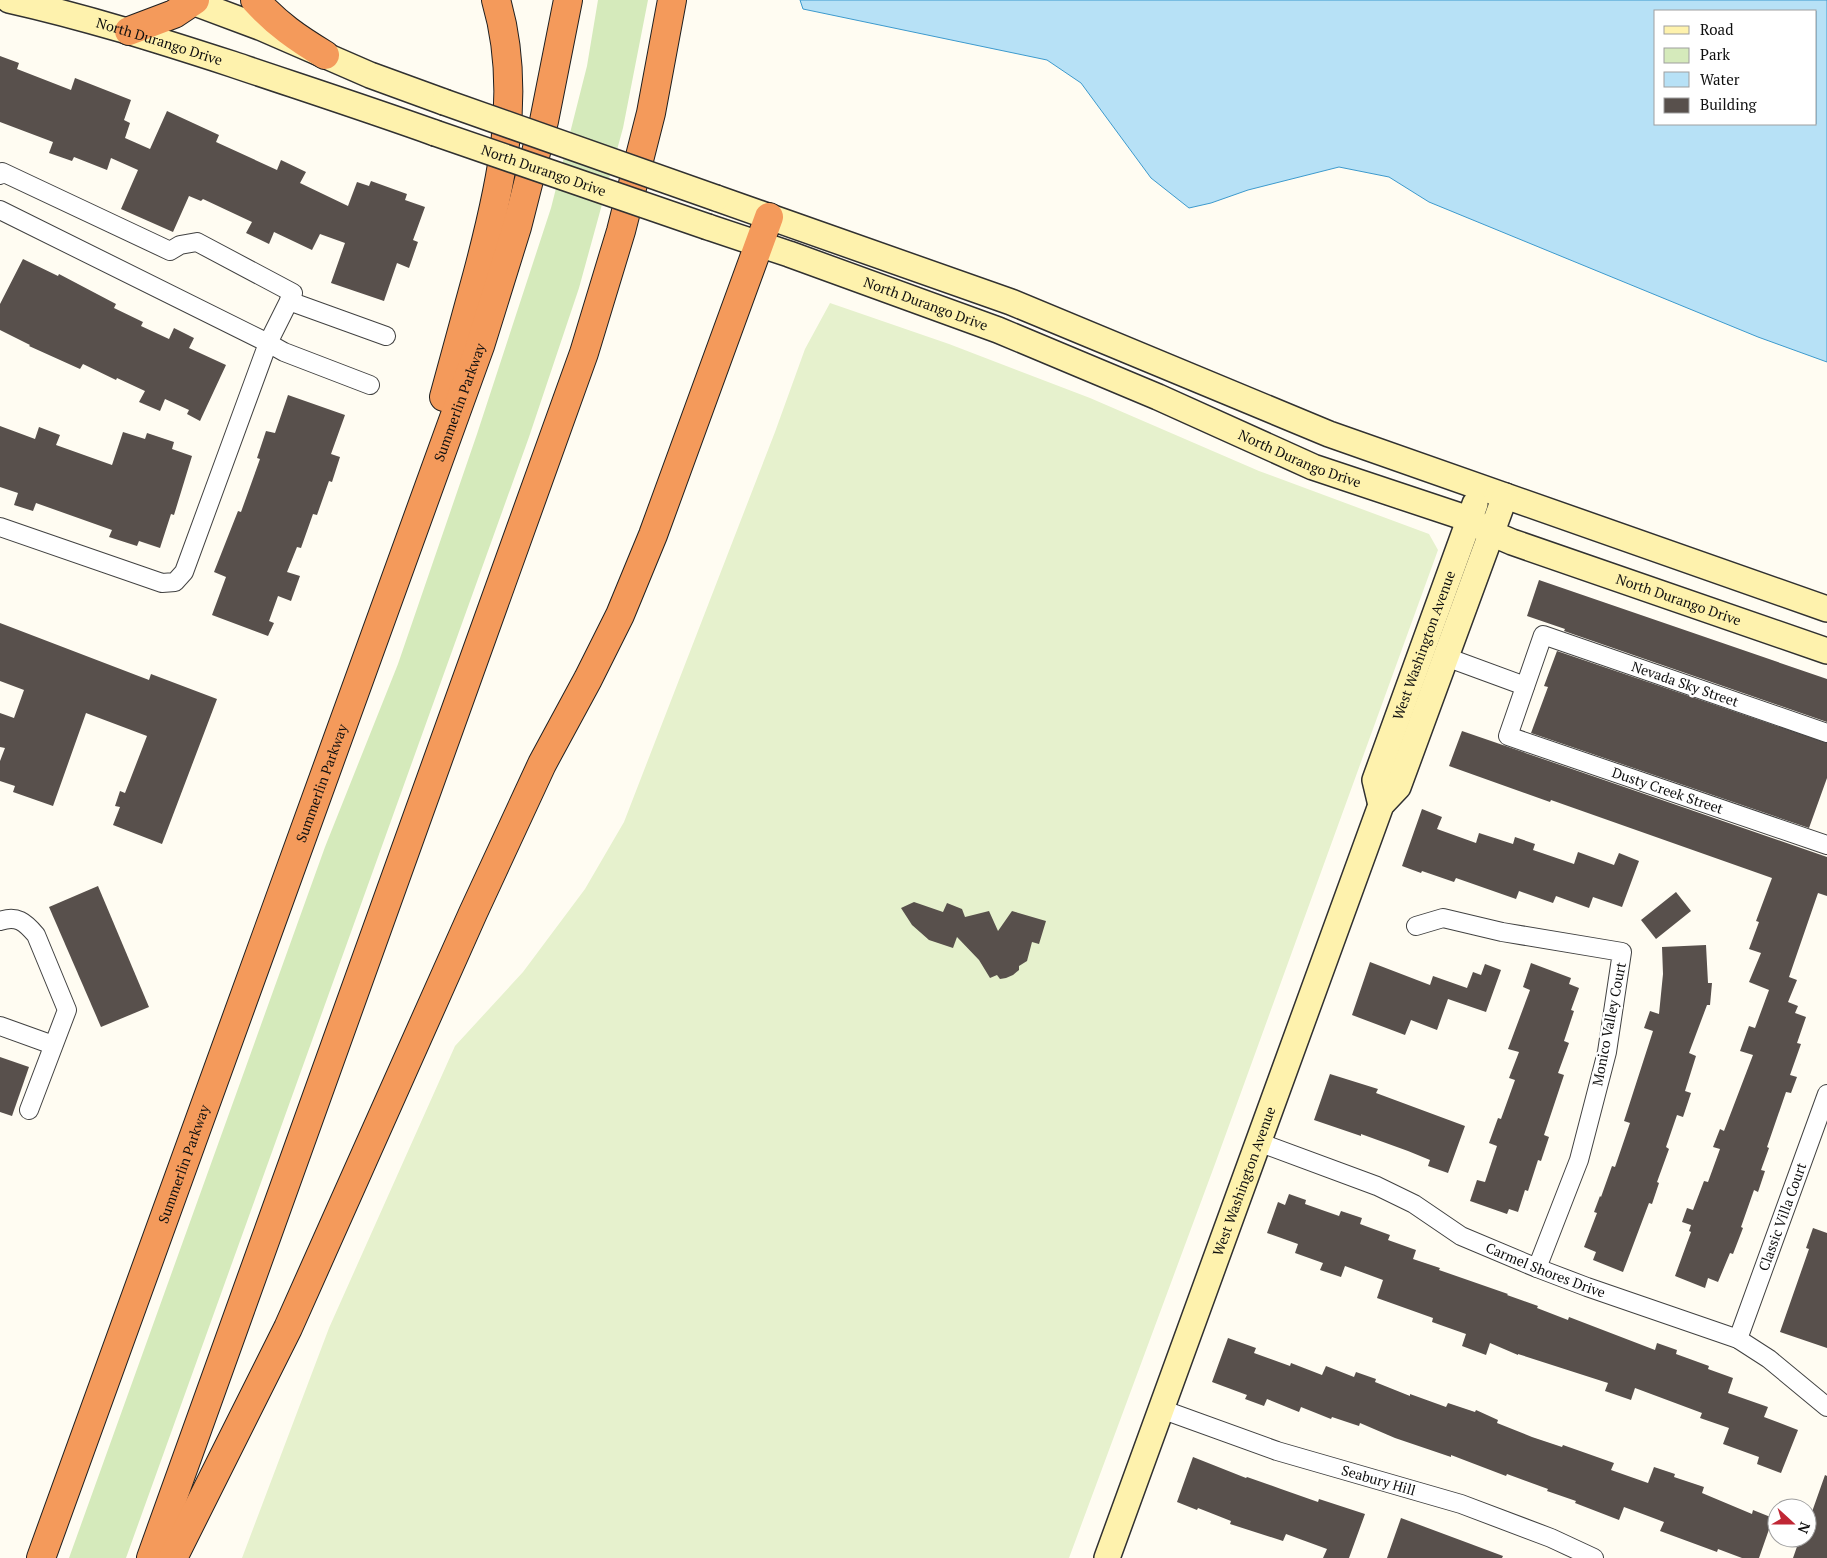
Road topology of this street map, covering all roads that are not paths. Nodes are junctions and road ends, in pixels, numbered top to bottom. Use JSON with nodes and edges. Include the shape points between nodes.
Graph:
{"nodes":[{"id":1,"x":9,"y":0,"type":"edge"},
{"id":2,"x":255,"y":0,"type":"edge"},
{"id":3,"x":496,"y":0,"type":"edge"},
{"id":4,"x":568,"y":0,"type":"edge"},
{"id":5,"x":672,"y":0,"type":"edge"},
{"id":6,"x":192,"y":1,"type":"edge"},
{"id":7,"x":129,"y":31,"type":"junction"},
{"id":8,"x":325,"y":55,"type":"junction"},
{"id":9,"x":0,"y":175,"type":"edge"},
{"id":10,"x":0,"y":210,"type":"edge"},
{"id":11,"x":768,"y":217,"type":"junction"},
{"id":12,"x":759,"y":243,"type":"junction"},
{"id":13,"x":289,"y":301,"type":"junction"},
{"id":14,"x":386,"y":336,"type":"dead end"},
{"id":15,"x":268,"y":343,"type":"junction"},
{"id":16,"x":370,"y":385,"type":"dead end"},
{"id":17,"x":1481,"y":488,"type":"junction"},
{"id":18,"x":1505,"y":496,"type":"junction"},
{"id":19,"x":1470,"y":519,"type":"junction"},
{"id":20,"x":0,"y":527,"type":"edge"},
{"id":21,"x":1491,"y":533,"type":"junction"},
{"id":22,"x":390,"y":594,"type":"junction"},
{"id":23,"x":1827,"y":609,"type":"edge"},
{"id":24,"x":1827,"y":651,"type":"edge"},
{"id":25,"x":1446,"y":657,"type":"junction"},
{"id":26,"x":1525,"y":686,"type":"junction"},
{"id":27,"x":1827,"y":733,"type":"edge"},
{"id":28,"x":1381,"y":805,"type":"junction"},
{"id":29,"x":1827,"y":845,"type":"edge"},
{"id":30,"x":0,"y":921,"type":"edge"},
{"id":31,"x":1416,"y":926,"type":"dead end"},
{"id":32,"x":0,"y":1026,"type":"edge"},
{"id":33,"x":53,"y":1045,"type":"junction"},
{"id":34,"x":1827,"y":1094,"type":"edge"},
{"id":35,"x":29,"y":1110,"type":"dead end"},
{"id":36,"x":1258,"y":1142,"type":"junction"},
{"id":37,"x":1537,"y":1268,"type":"junction"},
{"id":38,"x":1738,"y":1339,"type":"junction"},
{"id":39,"x":1827,"y":1407,"type":"edge"},
{"id":40,"x":1161,"y":1409,"type":"junction"},
{"id":41,"x":41,"y":1558,"type":"edge"},
{"id":42,"x":151,"y":1558,"type":"edge"},
{"id":43,"x":173,"y":1558,"type":"edge"},
{"id":44,"x":1107,"y":1558,"type":"edge"},
{"id":45,"x":1594,"y":1558,"type":"edge"}],
"edges":[{"from":1,"to":7,"type":"main road","name":"North Durango Drive"},
{"from":2,"to":8,"type":"highway","via":[[293,35]]},
{"from":3,"to":22,"type":"highway","via":[[502,20],[509,83],[499,185]]},
{"from":4,"to":22,"type":"highway","name":"Summerlin Parkway","via":[[544,121],[517,226],[480,346]]},
{"from":5,"to":42,"type":"highway","via":[[651,113],[621,231],[584,354]]},
{"from":6,"to":7,"type":"highway","via":[[167,17]]},
{"from":6,"to":8,"type":"main road"},
{"from":7,"to":12,"type":"main road","name":"North Durango Drive","bridge":true,"via":[[363,107]]},
{"from":8,"to":11,"type":"main road","bridge":true,"via":[[370,75]]},
{"from":9,"to":13,"type":"street","via":[[2,172],[170,251],[180,245],[197,242],[293,293]]},
{"from":10,"to":15,"type":"street"},
{"from":11,"to":12,"type":"highway"},
{"from":11,"to":17,"type":"main road","via":[[1011,302],[1329,434]]},
{"from":12,"to":19,"type":"main road","name":"North Durango Drive","via":[[998,330],[1313,466]]},
{"from":12,"to":43,"type":"highway","via":[[653,535],[620,615],[542,764],[288,1328]]},
{"from":13,"to":14,"type":"street"},
{"from":13,"to":15,"type":"street"},
{"from":15,"to":16,"type":"street"},
{"from":15,"to":20,"type":"street","via":[[184,572],[175,582],[162,583]]},
{"from":17,"to":18,"type":"main road"},
{"from":17,"to":19,"type":"main road","name":"West Washington Avenue"},
{"from":18,"to":21,"type":"main road","name":"West Washington Avenue"},
{"from":18,"to":23,"type":"main road"},
{"from":19,"to":21,"type":"main road","name":"North Durango Drive"},
{"from":19,"to":28,"type":"main road","name":"West Washington Avenue","via":[[1375,780]]},
{"from":21,"to":24,"type":"main road","name":"North Durango Drive"},
{"from":21,"to":25,"type":"main road","name":"West Washington Avenue"},
{"from":22,"to":41,"type":"highway","name":"Summerlin Parkway"},
{"from":25,"to":26,"type":"street"},
{"from":25,"to":28,"type":"main road","name":"West Washington Avenue","via":[[1398,787]]},
{"from":26,"to":27,"type":"street","name":"Nevada Sky Street","via":[[1543,635]]},
{"from":26,"to":29,"type":"street","name":"Dusty Creek Street","via":[[1508,736]]},
{"from":28,"to":36,"type":"main road","name":"West Washington Avenue"},
{"from":30,"to":33,"type":"street","via":[[19,919],[36,935],[67,1010]]},
{"from":31,"to":37,"type":"street","name":"Monico Valley Court","via":[[1443,918],[1502,932],[1622,952],[1607,1052],[1579,1160]]},
{"from":32,"to":33,"type":"street"},
{"from":33,"to":35,"type":"street"},
{"from":34,"to":38,"type":"street","name":"Classic Villa Court"},
{"from":36,"to":37,"type":"street","name":"Carmel Shores Drive","via":[[1377,1186],[1414,1204],[1461,1236]]},
{"from":36,"to":40,"type":"main road","name":"West Washington Avenue"},
{"from":37,"to":38,"type":"street","name":"Carmel Shores Drive"},
{"from":38,"to":39,"type":"street","name":"Carmel Shores Drive","via":[[1769,1359]]},
{"from":40,"to":44,"type":"main road","name":"West Washington Avenue"},
{"from":40,"to":45,"type":"street","name":"Seabury Hill","via":[[1277,1451],[1461,1504]]}]}
